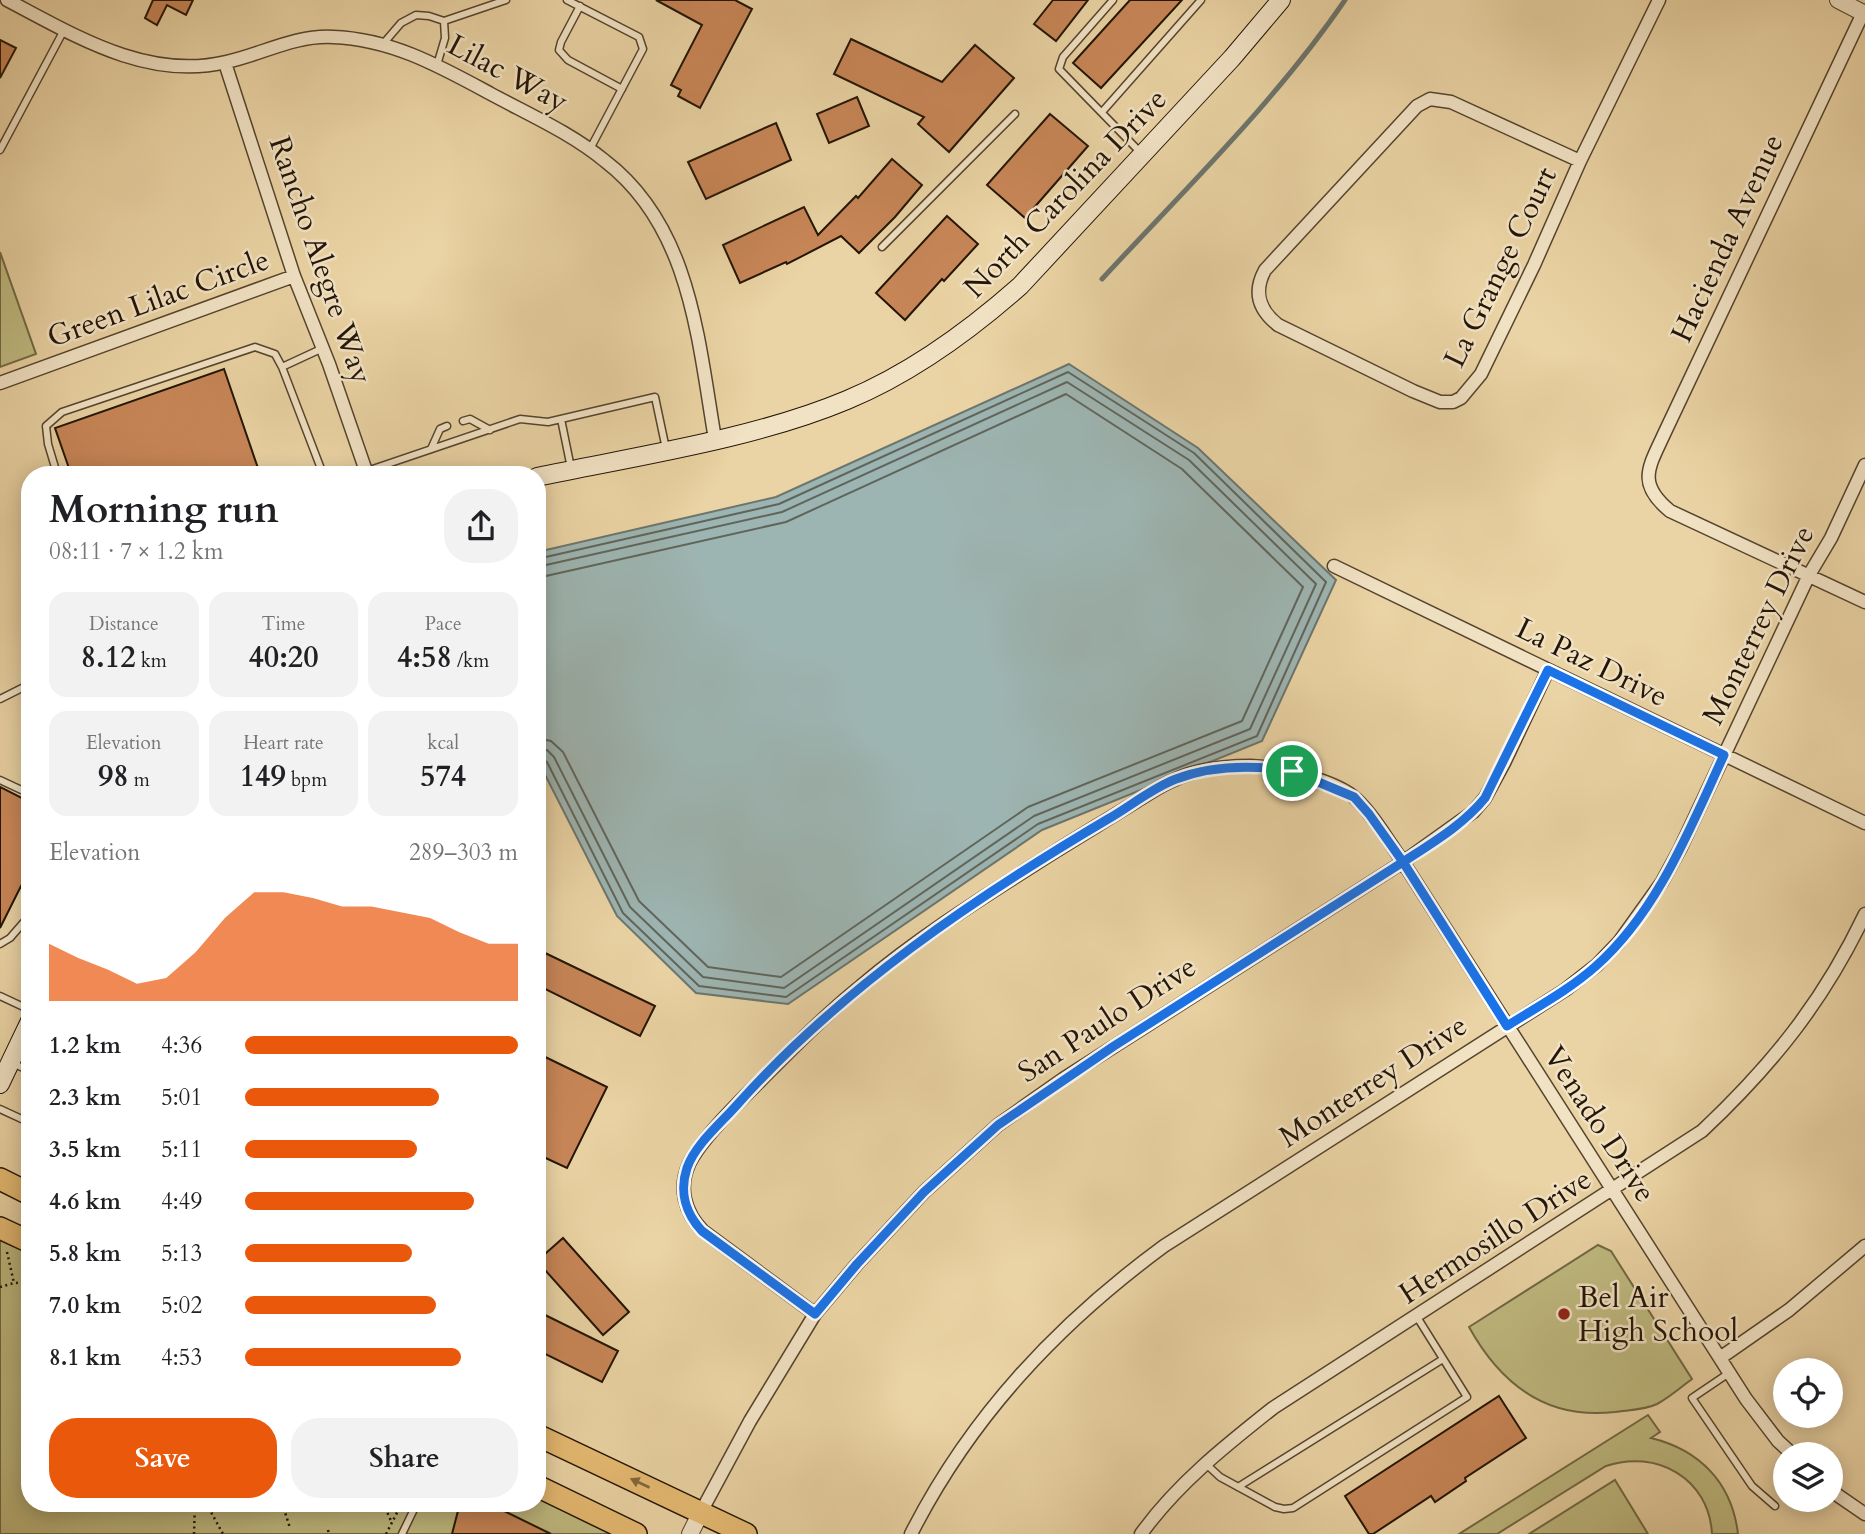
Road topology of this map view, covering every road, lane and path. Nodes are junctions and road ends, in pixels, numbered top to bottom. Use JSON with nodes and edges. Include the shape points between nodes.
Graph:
{"nodes":[{"id":1,"x":7,"y":0,"type":"edge"},
{"id":2,"x":506,"y":0,"type":"edge"},
{"id":3,"x":567,"y":0,"type":"edge"},
{"id":4,"x":1113,"y":0,"type":"edge"},
{"id":5,"x":1201,"y":0,"type":"edge"},
{"id":6,"x":1281,"y":0,"type":"edge"},
{"id":7,"x":1659,"y":0,"type":"edge"},
{"id":8,"x":1838,"y":0,"type":"edge"},
{"id":9,"x":580,"y":6,"type":"junction"},
{"id":10,"x":1864,"y":13,"type":"edge"},
{"id":11,"x":444,"y":21,"type":"junction"},
{"id":12,"x":64,"y":30,"type":"junction"},
{"id":13,"x":383,"y":44,"type":"junction"},
{"id":14,"x":225,"y":63,"type":"junction"},
{"id":15,"x":437,"y":65,"type":"junction"},
{"id":16,"x":622,"y":89,"type":"junction"},
{"id":17,"x":1102,"y":112,"type":"junction"},
{"id":18,"x":1015,"y":114,"type":"dead end"},
{"id":19,"x":1,"y":148,"type":"edge"},
{"id":20,"x":590,"y":149,"type":"junction"},
{"id":21,"x":1143,"y":154,"type":"junction"},
{"id":22,"x":1580,"y":161,"type":"junction"},
{"id":23,"x":882,"y":247,"type":"dead end"},
{"id":24,"x":294,"y":276,"type":"junction"},
{"id":25,"x":323,"y":348,"type":"junction"},
{"id":26,"x":282,"y":367,"type":"junction"},
{"id":27,"x":0,"y":383,"type":"edge"},
{"id":28,"x":561,"y":419,"type":"junction"},
{"id":29,"x":463,"y":421,"type":"dead end"},
{"id":30,"x":447,"y":426,"type":"dead end"},
{"id":31,"x":490,"y":430,"type":"junction"},
{"id":32,"x":715,"y":439,"type":"junction"},
{"id":33,"x":431,"y":449,"type":"junction"},
{"id":34,"x":666,"y":450,"type":"junction"},
{"id":35,"x":1865,"y":465,"type":"edge"},
{"id":36,"x":55,"y":466,"type":"edge"},
{"id":37,"x":320,"y":466,"type":"edge"},
{"id":38,"x":362,"y":466,"type":"edge"},
{"id":39,"x":384,"y":466,"type":"edge"},
{"id":40,"x":572,"y":470,"type":"junction"},
{"id":41,"x":546,"y":475,"type":"edge"},
{"id":42,"x":1335,"y":566,"type":"dead end"},
{"id":43,"x":1809,"y":575,"type":"junction"},
{"id":44,"x":1865,"y":602,"type":"edge"},
{"id":45,"x":1548,"y":670,"type":"junction"},
{"id":46,"x":21,"y":688,"type":"edge"},
{"id":47,"x":0,"y":699,"type":"edge"},
{"id":48,"x":1724,"y":755,"type":"junction"},
{"id":49,"x":0,"y":780,"type":"edge"},
{"id":50,"x":21,"y":790,"type":"edge"},
{"id":51,"x":1865,"y":823,"type":"edge"},
{"id":52,"x":1403,"y":862,"type":"junction"},
{"id":53,"x":1865,"y":914,"type":"edge"},
{"id":54,"x":21,"y":925,"type":"edge"},
{"id":55,"x":0,"y":944,"type":"edge"},
{"id":56,"x":0,"y":996,"type":"edge"},
{"id":57,"x":21,"y":1006,"type":"edge"},
{"id":58,"x":1507,"y":1026,"type":"junction"},
{"id":59,"x":21,"y":1039,"type":"edge"},
{"id":60,"x":10,"y":1062,"type":"junction"},
{"id":61,"x":21,"y":1067,"type":"edge"},
{"id":62,"x":0,"y":1084,"type":"edge"},
{"id":63,"x":0,"y":1109,"type":"edge"},
{"id":64,"x":21,"y":1119,"type":"edge"},
{"id":65,"x":0,"y":1180,"type":"edge"},
{"id":66,"x":21,"y":1190,"type":"edge"},
{"id":67,"x":1612,"y":1191,"type":"junction"},
{"id":68,"x":1,"y":1228,"type":"edge"},
{"id":69,"x":21,"y":1238,"type":"edge"},
{"id":70,"x":1864,"y":1249,"type":"edge"},
{"id":71,"x":14,"y":1283,"type":"junction"},
{"id":72,"x":21,"y":1283,"type":"edge"},
{"id":73,"x":0,"y":1287,"type":"edge"},
{"id":74,"x":815,"y":1314,"type":"junction"},
{"id":75,"x":1417,"y":1317,"type":"junction"},
{"id":76,"x":1720,"y":1358,"type":"junction"},
{"id":77,"x":1443,"y":1359,"type":"junction"},
{"id":78,"x":1729,"y":1373,"type":"junction"},
{"id":79,"x":546,"y":1439,"type":"edge"},
{"id":80,"x":1782,"y":1442,"type":"edge"},
{"id":81,"x":1206,"y":1464,"type":"junction"},
{"id":82,"x":1238,"y":1487,"type":"junction"},
{"id":83,"x":546,"y":1490,"type":"edge"},
{"id":84,"x":1843,"y":1499,"type":"edge"},
{"id":85,"x":1773,"y":1504,"type":"edge"},
{"id":86,"x":195,"y":1512,"type":"edge"},
{"id":87,"x":211,"y":1512,"type":"edge"},
{"id":88,"x":285,"y":1512,"type":"edge"},
{"id":89,"x":387,"y":1512,"type":"edge"},
{"id":90,"x":398,"y":1512,"type":"edge"},
{"id":91,"x":413,"y":1512,"type":"edge"},
{"id":92,"x":701,"y":1512,"type":"junction"},
{"id":93,"x":1865,"y":1514,"type":"edge"},
{"id":94,"x":392,"y":1523,"type":"junction"},
{"id":95,"x":290,"y":1528,"type":"dead end"},
{"id":96,"x":194,"y":1534,"type":"edge"},
{"id":97,"x":223,"y":1534,"type":"edge"},
{"id":98,"x":387,"y":1534,"type":"edge"},
{"id":99,"x":402,"y":1534,"type":"edge"},
{"id":100,"x":636,"y":1534,"type":"edge"},
{"id":101,"x":690,"y":1534,"type":"edge"},
{"id":102,"x":746,"y":1534,"type":"edge"},
{"id":103,"x":911,"y":1534,"type":"edge"},
{"id":104,"x":1141,"y":1534,"type":"edge"}],
"edges":[{"from":1,"to":12,"type":"street","name":"Lilac Way"},
{"from":2,"to":11,"type":"lane"},
{"from":3,"to":9,"type":"lane"},
{"from":4,"to":17,"type":"lane","via":[[1063,57],[1059,69]]},
{"from":5,"to":17,"type":"lane"},
{"from":6,"to":21,"type":"main road","name":"North Carolina Drive"},
{"from":7,"to":22,"type":"street","name":"La Grange Court"},
{"from":8,"to":10,"type":"street"},
{"from":9,"to":16,"type":"lane","via":[[559,50],[568,60]]},
{"from":9,"to":16,"type":"lane","via":[[639,37],[643,49]]},
{"from":10,"to":43,"type":"street","name":"Hacienda Avenue","via":[[1665,432],[1648,478],[1654,499],[1670,511]]},
{"from":11,"to":13,"type":"lane","via":[[415,15]]},
{"from":11,"to":15,"type":"lane","via":[[445,38]]},
{"from":12,"to":14,"type":"street","name":"Lilac Way","via":[[135,59],[170,66]]},
{"from":12,"to":19,"type":"lane"},
{"from":13,"to":14,"type":"street","name":"Lilac Way","via":[[307,38]]},
{"from":13,"to":15,"type":"street","name":"Lilac Way"},
{"from":14,"to":24,"type":"street","name":"Rancho Alegre Way"},
{"from":15,"to":20,"type":"street","name":"Lilac Way"},
{"from":16,"to":20,"type":"lane"},
{"from":17,"to":21,"type":"lane"},
{"from":18,"to":23,"type":"lane"},
{"from":20,"to":32,"type":"street","name":"Lilac Way","via":[[631,184],[674,251],[697,334]]},
{"from":21,"to":32,"type":"main road","name":"North Carolina Drive","via":[[1020,286],[940,350],[848,400]]},
{"from":22,"to":22,"type":"street","name":"La Grange Court","via":[[1481,374],[1461,398],[1440,402],[1413,391],[1278,325],[1261,306],[1258,289],[1265,270],[1417,106],[1430,99],[1451,102]]},
{"from":24,"to":25,"type":"street","name":"Rancho Alegre Way"},
{"from":24,"to":27,"type":"street","name":"Green Lilac Circle"},
{"from":25,"to":26,"type":"lane"},
{"from":25,"to":38,"type":"street","name":"Rancho Alegre Way"},
{"from":26,"to":36,"type":"lane","via":[[275,354],[255,347],[62,412],[46,426]]},
{"from":26,"to":37,"type":"lane"},
{"from":28,"to":31,"type":"lane","via":[[520,419]]},
{"from":28,"to":34,"type":"lane","via":[[655,397]]},
{"from":28,"to":40,"type":"lane"},
{"from":29,"to":31,"type":"lane","via":[[470,419]]},
{"from":30,"to":33,"type":"lane","via":[[440,429]]},
{"from":31,"to":33,"type":"lane"},
{"from":32,"to":34,"type":"main road","name":"North Carolina Drive"},
{"from":33,"to":39,"type":"lane"},
{"from":34,"to":40,"type":"main road","name":"North Carolina Drive"},
{"from":35,"to":43,"type":"street","name":"Monterrey Drive"},
{"from":40,"to":41,"type":"main road","name":"North Carolina Drive"},
{"from":42,"to":45,"type":"street","name":"La Paz Drive"},
{"from":43,"to":44,"type":"street"},
{"from":43,"to":48,"type":"street","name":"Monterrey Drive"},
{"from":45,"to":48,"type":"street","name":"La Paz Drive"},
{"from":45,"to":52,"type":"street","name":"San Paulo Drive","via":[[1485,798],[1454,828]]},
{"from":46,"to":47,"type":"lane"},
{"from":48,"to":51,"type":"street","name":"La Paz Drive"},
{"from":48,"to":58,"type":"street","name":"Monterrey Drive","via":[[1681,849],[1619,942],[1565,990]]},
{"from":49,"to":50,"type":"lane"},
{"from":52,"to":58,"type":"street","name":"Venado Drive"},
{"from":52,"to":74,"type":"street","name":"San Paulo Drive","via":[[998,1125],[924,1192]]},
{"from":52,"to":74,"type":"street","name":"Venado Drive","via":[[1369,814],[1341,790],[1282,769],[1216,769],[1175,779],[1090,830],[965,908],[862,984],[820,1021],[695,1152],[684,1180],[684,1200],[702,1231]]},
{"from":53,"to":67,"type":"street","name":"Hermosillo Drive","via":[[1813,1008],[1747,1090],[1702,1131]]},
{"from":54,"to":55,"type":"lane"},
{"from":56,"to":57,"type":"lane"},
{"from":58,"to":67,"type":"street","name":"Venado Drive"},
{"from":58,"to":103,"type":"street","name":"Monterrey Drive","via":[[1116,1281],[1058,1333],[998,1401],[945,1474]]},
{"from":59,"to":60,"type":"main road"},
{"from":60,"to":61,"type":"lane"},
{"from":60,"to":62,"type":"main road"},
{"from":63,"to":64,"type":"lane"},
{"from":65,"to":66,"type":"main road"},
{"from":67,"to":75,"type":"street","name":"Hermosillo Drive"},
{"from":67,"to":76,"type":"street","name":"Venado Drive"},
{"from":68,"to":69,"type":"main road"},
{"from":68,"to":71,"type":"path"},
{"from":70,"to":76,"type":"street","via":[[1789,1311]]},
{"from":71,"to":72,"type":"path"},
{"from":71,"to":73,"type":"path"},
{"from":74,"to":92,"type":"street","name":"San Paulo Drive"},
{"from":75,"to":77,"type":"lane"},
{"from":75,"to":81,"type":"street","name":"Hermosillo Drive","via":[[1273,1408]]},
{"from":76,"to":78,"type":"street","name":"Venado Drive"},
{"from":77,"to":82,"type":"lane"},
{"from":77,"to":82,"type":"lane","via":[[1467,1396],[1293,1508],[1275,1507]]},
{"from":78,"to":80,"type":"street","name":"Venado Drive"},
{"from":78,"to":85,"type":"lane","via":[[1692,1398],[1752,1486]]},
{"from":92,"to":79,"type":"main road","one_way":true},
{"from":81,"to":82,"type":"lane"},
{"from":81,"to":104,"type":"street","name":"Hermosillo Drive"},
{"from":83,"to":100,"type":"main road"},
{"from":84,"to":93,"type":"street"},
{"from":86,"to":96,"type":"path"},
{"from":87,"to":97,"type":"path"},
{"from":88,"to":95,"type":"path"},
{"from":89,"to":94,"type":"path"},
{"from":90,"to":94,"type":"path"},
{"from":91,"to":99,"type":"lane"},
{"from":92,"to":101,"type":"street","name":"San Paulo Drive"},
{"from":92,"to":102,"type":"main road"},
{"from":94,"to":98,"type":"path"}]}
